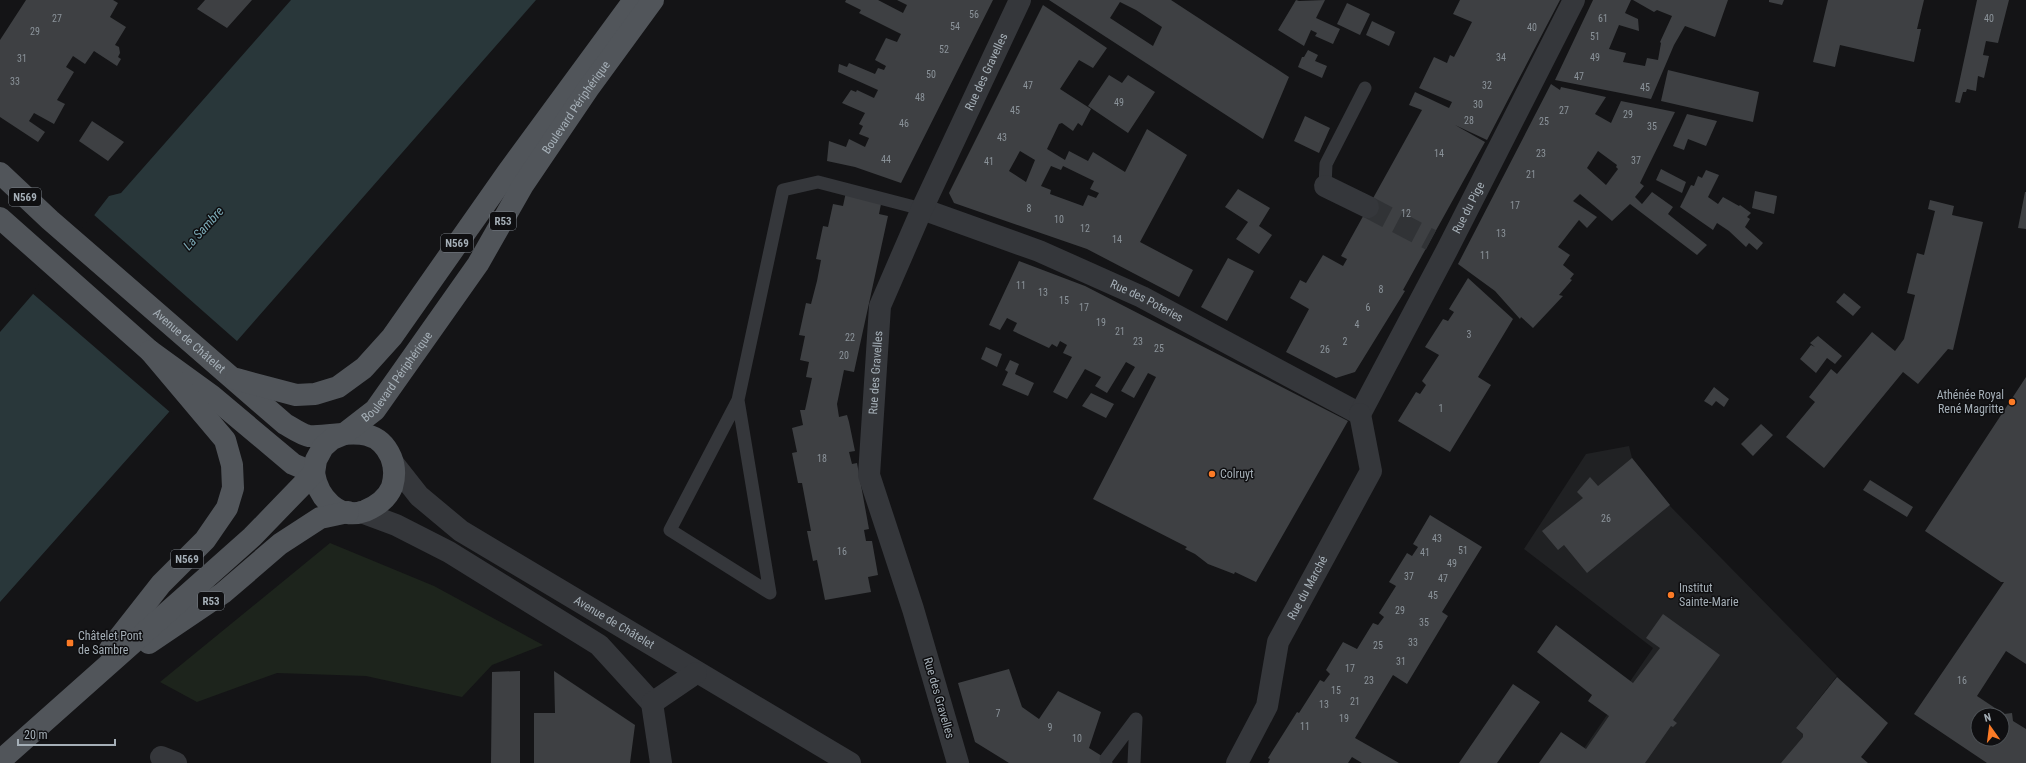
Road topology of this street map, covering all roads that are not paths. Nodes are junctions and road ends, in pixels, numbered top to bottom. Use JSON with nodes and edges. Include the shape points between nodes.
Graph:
{"nodes":[{"id":1,"x":634,"y":0,"type":"edge"},
{"id":2,"x":653,"y":0,"type":"edge"},
{"id":3,"x":1020,"y":0,"type":"edge"},
{"id":4,"x":1574,"y":0,"type":"edge"},
{"id":5,"x":1365,"y":88,"type":"dead end"},
{"id":6,"x":0,"y":173,"type":"edge"},
{"id":7,"x":1325,"y":186,"type":"joint"},
{"id":8,"x":1368,"y":207,"type":"tunnel mouth"},
{"id":9,"x":922,"y":209,"type":"junction"},
{"id":10,"x":0,"y":218,"type":"edge"},
{"id":11,"x":229,"y":377,"type":"junction"},
{"id":12,"x":738,"y":400,"type":"junction"},
{"id":13,"x":206,"y":402,"type":"junction"},
{"id":14,"x":1360,"y":414,"type":"junction"},
{"id":15,"x":344,"y":434,"type":"junction"},
{"id":16,"x":393,"y":462,"type":"junction"},
{"id":17,"x":314,"y":473,"type":"junction"},
{"id":18,"x":355,"y":512,"type":"junction"},
{"id":19,"x":696,"y":673,"type":"junction"},
{"id":20,"x":75,"y":694,"type":"junction"},
{"id":21,"x":652,"y":703,"type":"junction"},
{"id":22,"x":1106,"y":759,"type":"dead end"},
{"id":23,"x":0,"y":761,"type":"edge"},
{"id":24,"x":661,"y":763,"type":"edge"},
{"id":25,"x":850,"y":763,"type":"edge"},
{"id":26,"x":958,"y":763,"type":"edge"},
{"id":27,"x":1134,"y":763,"type":"edge"},
{"id":28,"x":1237,"y":763,"type":"edge"}],
"edges":[{"from":1,"to":11,"type":"main road","number":"N569","via":[[507,173],[392,337],[364,368],[338,387],[315,394],[296,396]]},
{"from":2,"to":15,"type":"main road","name":"Boulevard Périphérique","number":"R53","via":[[588,89],[536,166],[478,264],[375,410]]},
{"from":3,"to":9,"type":"street","name":"Rue des Gravelles"},
{"from":4,"to":14,"type":"street","name":"Rue du Pige","via":[[1439,245]]},
{"from":5,"to":7,"type":"lane","via":[[1326,164]]},
{"from":6,"to":11,"type":"main road","name":"Avenue de Châtelet","number":"N569"},
{"from":7,"to":8,"type":"street"},
{"from":9,"to":12,"type":"lane","via":[[818,182],[783,190]]},
{"from":9,"to":14,"type":"street","name":"Rue des Poteries","via":[[1039,251],[1142,298]]},
{"from":9,"to":26,"type":"street","name":"Rue des Gravelles","via":[[880,306],[869,475],[913,609]]},
{"from":10,"to":13,"type":"main road","number":"N569"},
{"from":11,"to":15,"type":"main road","name":"Avenue de Châtelet","number":"N569","via":[[285,424],[308,436]]},
{"from":12,"to":12,"type":"lane","via":[[670,530],[770,593],[768,586]]},
{"from":13,"to":17,"type":"main road","number":"N569","via":[[292,464]]},
{"from":13,"to":20,"type":"main road","number":"N569","via":[[225,440],[232,465],[233,488],[227,508],[205,540],[161,584]]},
{"from":14,"to":28,"type":"street","name":"Rue du Marché","via":[[1371,471],[1278,642],[1267,706]]},
{"from":15,"to":16,"type":"main road","name":"Avenue de Châtelet","via":[[357,433],[374,438],[388,451]]},
{"from":15,"to":17,"type":"main road","name":"Boulevard Périphérique","number":"R53","via":[[332,439],[323,447],[316,460]]},
{"from":16,"to":18,"type":"main road","number":"R53","via":[[392,487],[385,498],[374,507]]},
{"from":16,"to":19,"type":"street","name":"Avenue de Châtelet","via":[[419,496],[461,531]]},
{"from":17,"to":18,"type":"main road","via":[[316,487],[324,499],[334,508]]},
{"from":17,"to":20,"type":"main road","name":"Boulevard Périphérique","number":"R53","via":[[252,537]]},
{"from":18,"to":20,"type":"main road","name":"Boulevard Périphérique","number":"R53","via":[[320,518],[280,544],[223,593]]},
{"from":18,"to":21,"type":"street","via":[[396,525],[449,552],[599,645]]},
{"from":19,"to":21,"type":"street"},
{"from":19,"to":25,"type":"street","name":"Avenue de Châtelet"},
{"from":20,"to":23,"type":"main road","name":"Boulevard Périphérique","number":"R53"},
{"from":21,"to":24,"type":"street"},
{"from":22,"to":27,"type":"lane","via":[[1136,719]]}]}
